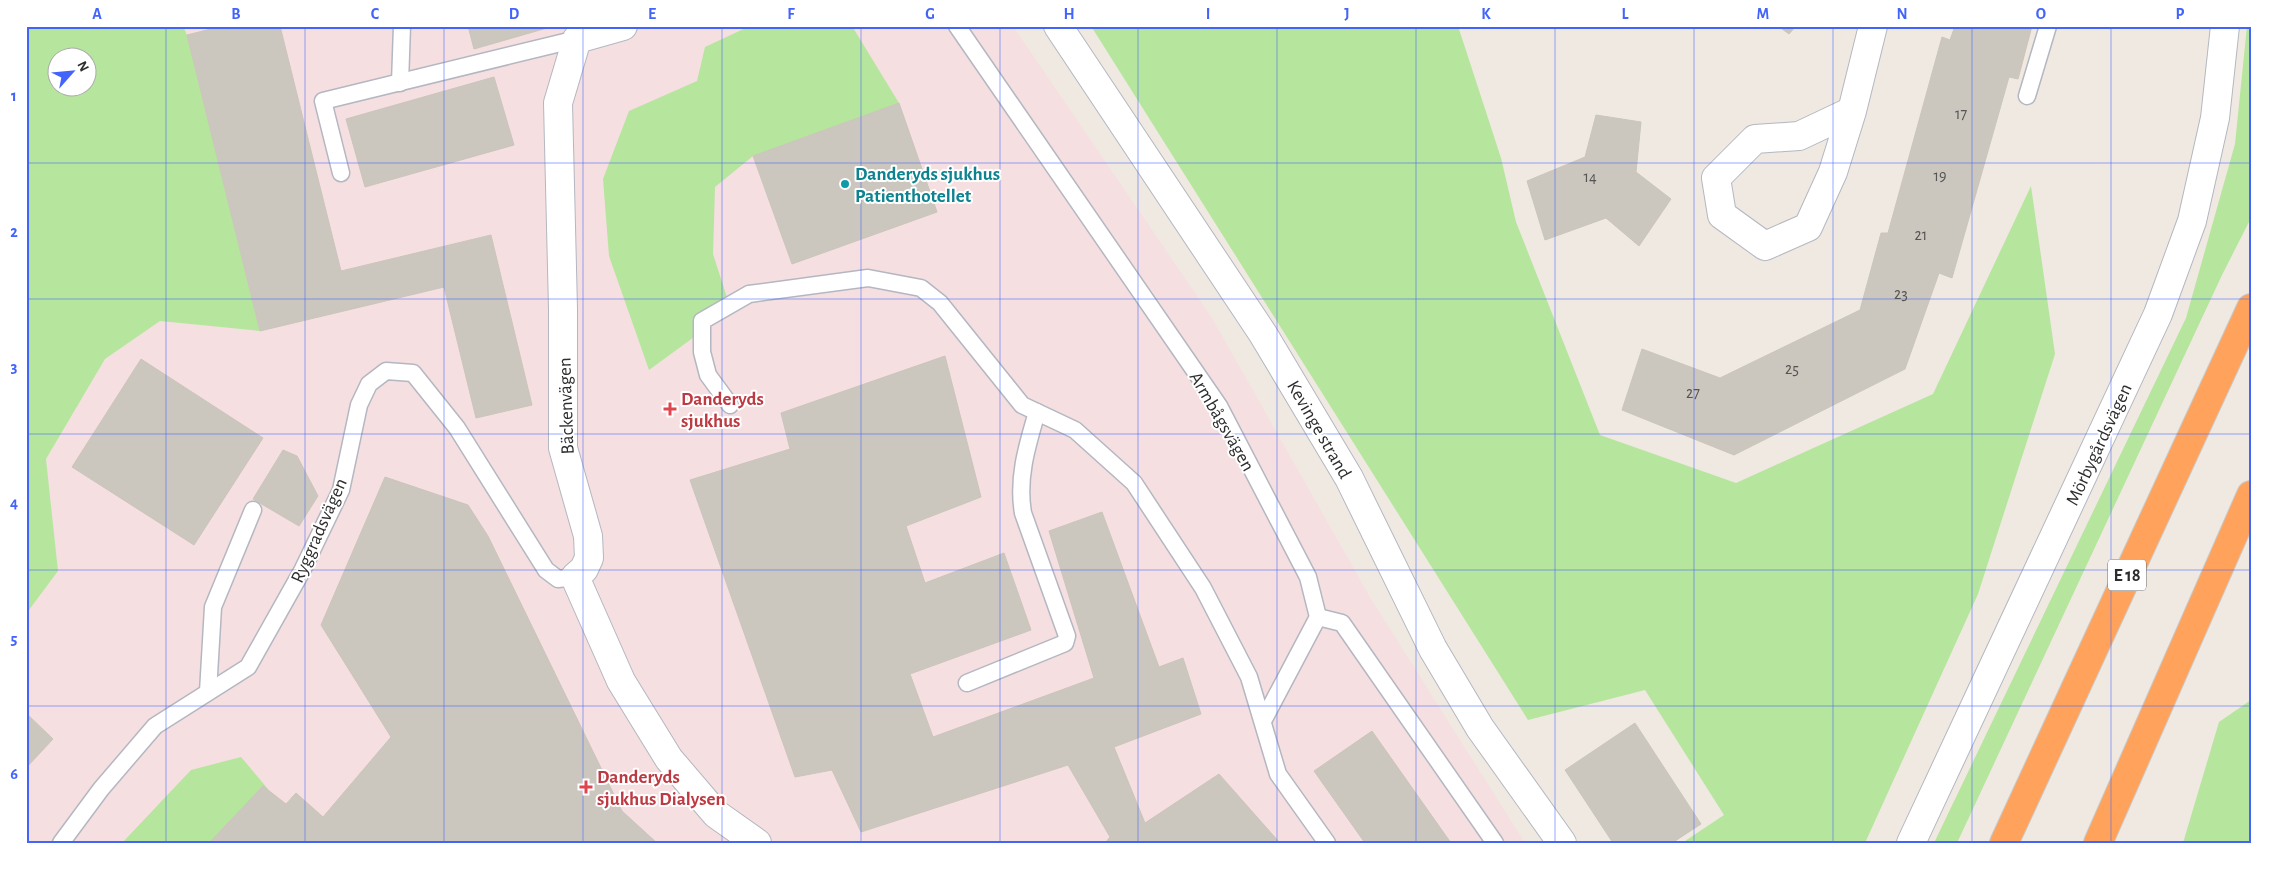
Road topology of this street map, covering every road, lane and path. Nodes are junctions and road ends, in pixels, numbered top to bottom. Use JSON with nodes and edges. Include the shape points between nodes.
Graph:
{"nodes":[{"id":1,"x":402,"y":26,"type":"edge"},
{"id":2,"x":623,"y":26,"type":"edge"},
{"id":3,"x":957,"y":26,"type":"edge"},
{"id":4,"x":1058,"y":26,"type":"edge"},
{"id":5,"x":1873,"y":26,"type":"edge"},
{"id":6,"x":2048,"y":26,"type":"edge"},
{"id":7,"x":2225,"y":26,"type":"edge"},
{"id":8,"x":577,"y":39,"type":"junction"},
{"id":9,"x":400,"y":83,"type":"junction"},
{"id":10,"x":2028,"y":96,"type":"dead end"},
{"id":11,"x":1852,"y":111,"type":"junction"},
{"id":12,"x":341,"y":173,"type":"dead end"},
{"id":13,"x":2251,"y":308,"type":"edge"},
{"id":14,"x":730,"y":405,"type":"dead end"},
{"id":15,"x":1037,"y":412,"type":"junction"},
{"id":16,"x":2251,"y":495,"type":"edge"},
{"id":17,"x":253,"y":510,"type":"dead end"},
{"id":18,"x":575,"y":577,"type":"junction"},
{"id":19,"x":1318,"y":617,"type":"junction"},
{"id":20,"x":967,"y":683,"type":"dead end"},
{"id":21,"x":208,"y":692,"type":"junction"},
{"id":22,"x":1263,"y":721,"type":"junction"},
{"id":23,"x":61,"y":843,"type":"edge"},
{"id":24,"x":757,"y":843,"type":"edge"},
{"id":25,"x":1327,"y":843,"type":"edge"},
{"id":26,"x":1495,"y":843,"type":"edge"},
{"id":27,"x":1562,"y":843,"type":"edge"},
{"id":28,"x":1911,"y":843,"type":"edge"},
{"id":29,"x":2004,"y":843,"type":"edge"},
{"id":30,"x":2098,"y":843,"type":"edge"}],
"edges":[{"from":1,"to":9,"type":"lane"},
{"from":2,"to":8,"type":"street"},
{"from":3,"to":19,"type":"lane","name":"Armbågsvägen","via":[[1219,406],[1308,576]]},
{"from":4,"to":27,"type":"street","name":"Kevinge strand","via":[[1264,334],[1349,478],[1433,649],[1480,728]]},
{"from":5,"to":11,"type":"street"},
{"from":6,"to":10,"type":"lane"},
{"from":7,"to":28,"type":"street","name":"Mörbygårdsvägen","via":[[2215,118],[2192,221],[2158,314]]},
{"from":8,"to":9,"type":"lane"},
{"from":8,"to":18,"type":"street","name":"Bäckenvägen","via":[[558,103],[563,448],[588,536],[589,558]]},
{"from":9,"to":12,"type":"lane","via":[[323,101]]},
{"from":11,"to":11,"type":"street","via":[[1799,136],[1755,139],[1716,178],[1722,215],[1765,246],[1808,227],[1833,172]]},
{"from":13,"to":29,"type":"highway","number":"E 18"},
{"from":14,"to":15,"type":"lane","via":[[708,375],[702,352],[702,320],[749,294],[868,278],[921,288],[940,304],[1022,405]]},
{"from":15,"to":20,"type":"lane","via":[[1023,461],[1020,493],[1023,513],[1067,636],[1065,643]]},
{"from":15,"to":22,"type":"lane","via":[[1075,430],[1134,483],[1203,588],[1249,677]]},
{"from":16,"to":30,"type":"highway"},
{"from":17,"to":21,"type":"lane","via":[[213,607]]},
{"from":18,"to":21,"type":"lane","name":"Ryggradsvägen","via":[[558,579],[546,570],[456,428],[413,374],[386,371],[369,384],[358,405],[341,490],[302,571],[248,667]]},
{"from":18,"to":24,"type":"street","via":[[621,681],[669,759],[716,814]]},
{"from":19,"to":22,"type":"lane"},
{"from":19,"to":26,"type":"lane","via":[[1342,623]]},
{"from":21,"to":23,"type":"lane","name":"Ryggradsvägen","via":[[155,726],[101,789]]},
{"from":22,"to":25,"type":"lane","via":[[1278,774]]}]}
